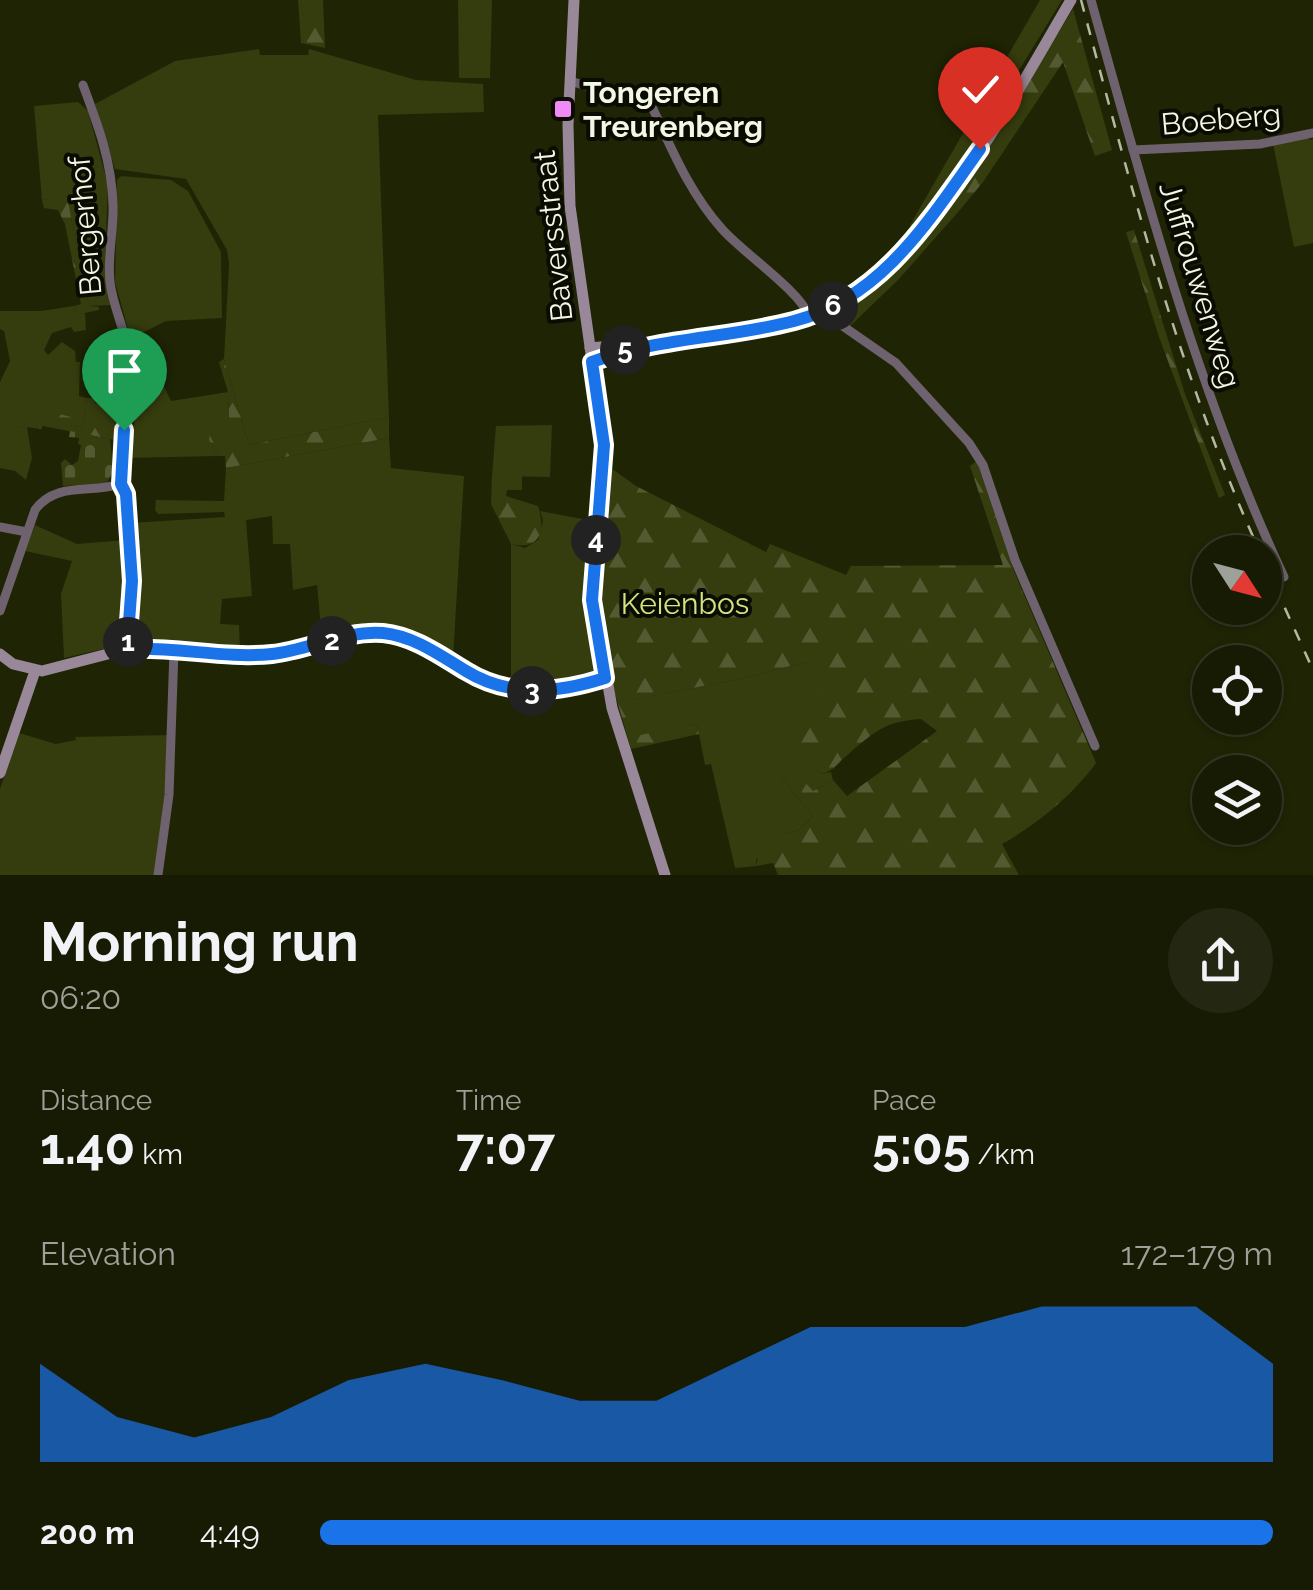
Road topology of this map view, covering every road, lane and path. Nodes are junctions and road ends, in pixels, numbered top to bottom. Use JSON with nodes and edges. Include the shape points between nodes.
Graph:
{"nodes":[{"id":1,"x":574,"y":0,"type":"edge"},
{"id":2,"x":1071,"y":0,"type":"edge"},
{"id":3,"x":1091,"y":0,"type":"edge"},
{"id":4,"x":570,"y":81,"type":"junction"},
{"id":5,"x":83,"y":85,"type":"dead end"},
{"id":6,"x":1313,"y":133,"type":"edge"},
{"id":7,"x":1133,"y":150,"type":"junction"},
{"id":8,"x":815,"y":314,"type":"junction"},
{"id":9,"x":638,"y":346,"type":"junction"},
{"id":10,"x":590,"y":348,"type":"junction"},
{"id":11,"x":592,"y":362,"type":"junction"},
{"id":12,"x":121,"y":484,"type":"junction"},
{"id":13,"x":0,"y":527,"type":"edge"},
{"id":14,"x":27,"y":532,"type":"junction"},
{"id":15,"x":1284,"y":577,"type":"dead end"},
{"id":16,"x":0,"y":611,"type":"edge"},
{"id":17,"x":127,"y":649,"type":"junction"},
{"id":18,"x":174,"y":650,"type":"junction"},
{"id":19,"x":0,"y":654,"type":"edge"},
{"id":20,"x":34,"y":671,"type":"junction"},
{"id":21,"x":605,"y":678,"type":"junction"},
{"id":22,"x":1095,"y":746,"type":"dead end"},
{"id":23,"x":0,"y":772,"type":"edge"},
{"id":24,"x":158,"y":875,"type":"edge"},
{"id":25,"x":664,"y":875,"type":"edge"}],
"edges":[{"from":1,"to":4,"type":"main road","name":"Baversstraat"},
{"from":2,"to":8,"type":"main road","via":[[980,149],[912,240],[870,283]]},
{"from":3,"to":7,"type":"street","name":"Juffrouwenweg"},
{"from":4,"to":8,"type":"street","via":[[647,104],[682,174],[724,232]]},
{"from":4,"to":10,"type":"main road","name":"Baversstraat","via":[[570,206]]},
{"from":5,"to":12,"type":"street","name":"Bergerhof","via":[[111,172],[110,284],[128,357]]},
{"from":6,"to":7,"type":"street","name":"Boeberg","via":[[1260,144]]},
{"from":7,"to":15,"type":"street","name":"Juffrouwenweg","via":[[1214,413]]},
{"from":8,"to":9,"type":"main road"},
{"from":8,"to":22,"type":"street","via":[[896,363],[969,443]]},
{"from":9,"to":10,"type":"main road"},
{"from":9,"to":11,"type":"main road"},
{"from":10,"to":11,"type":"main road","name":"Baversstraat"},
{"from":11,"to":21,"type":"main road","name":"Baversstraat","via":[[604,445],[592,600]]},
{"from":12,"to":14,"type":"street","via":[[46,497]]},
{"from":12,"to":17,"type":"street","name":"Bergerhof","via":[[132,581]]},
{"from":13,"to":14,"type":"street"},
{"from":14,"to":16,"type":"street"},
{"from":17,"to":18,"type":"main road"},
{"from":17,"to":20,"type":"main road"},
{"from":18,"to":21,"type":"main road","via":[[267,655],[380,633],[412,640],[470,674],[510,688],[549,692]]},
{"from":18,"to":24,"type":"street","via":[[169,795]]},
{"from":19,"to":20,"type":"main road"},
{"from":20,"to":23,"type":"main road"},
{"from":21,"to":25,"type":"main road","name":"Baversstraat"}]}
